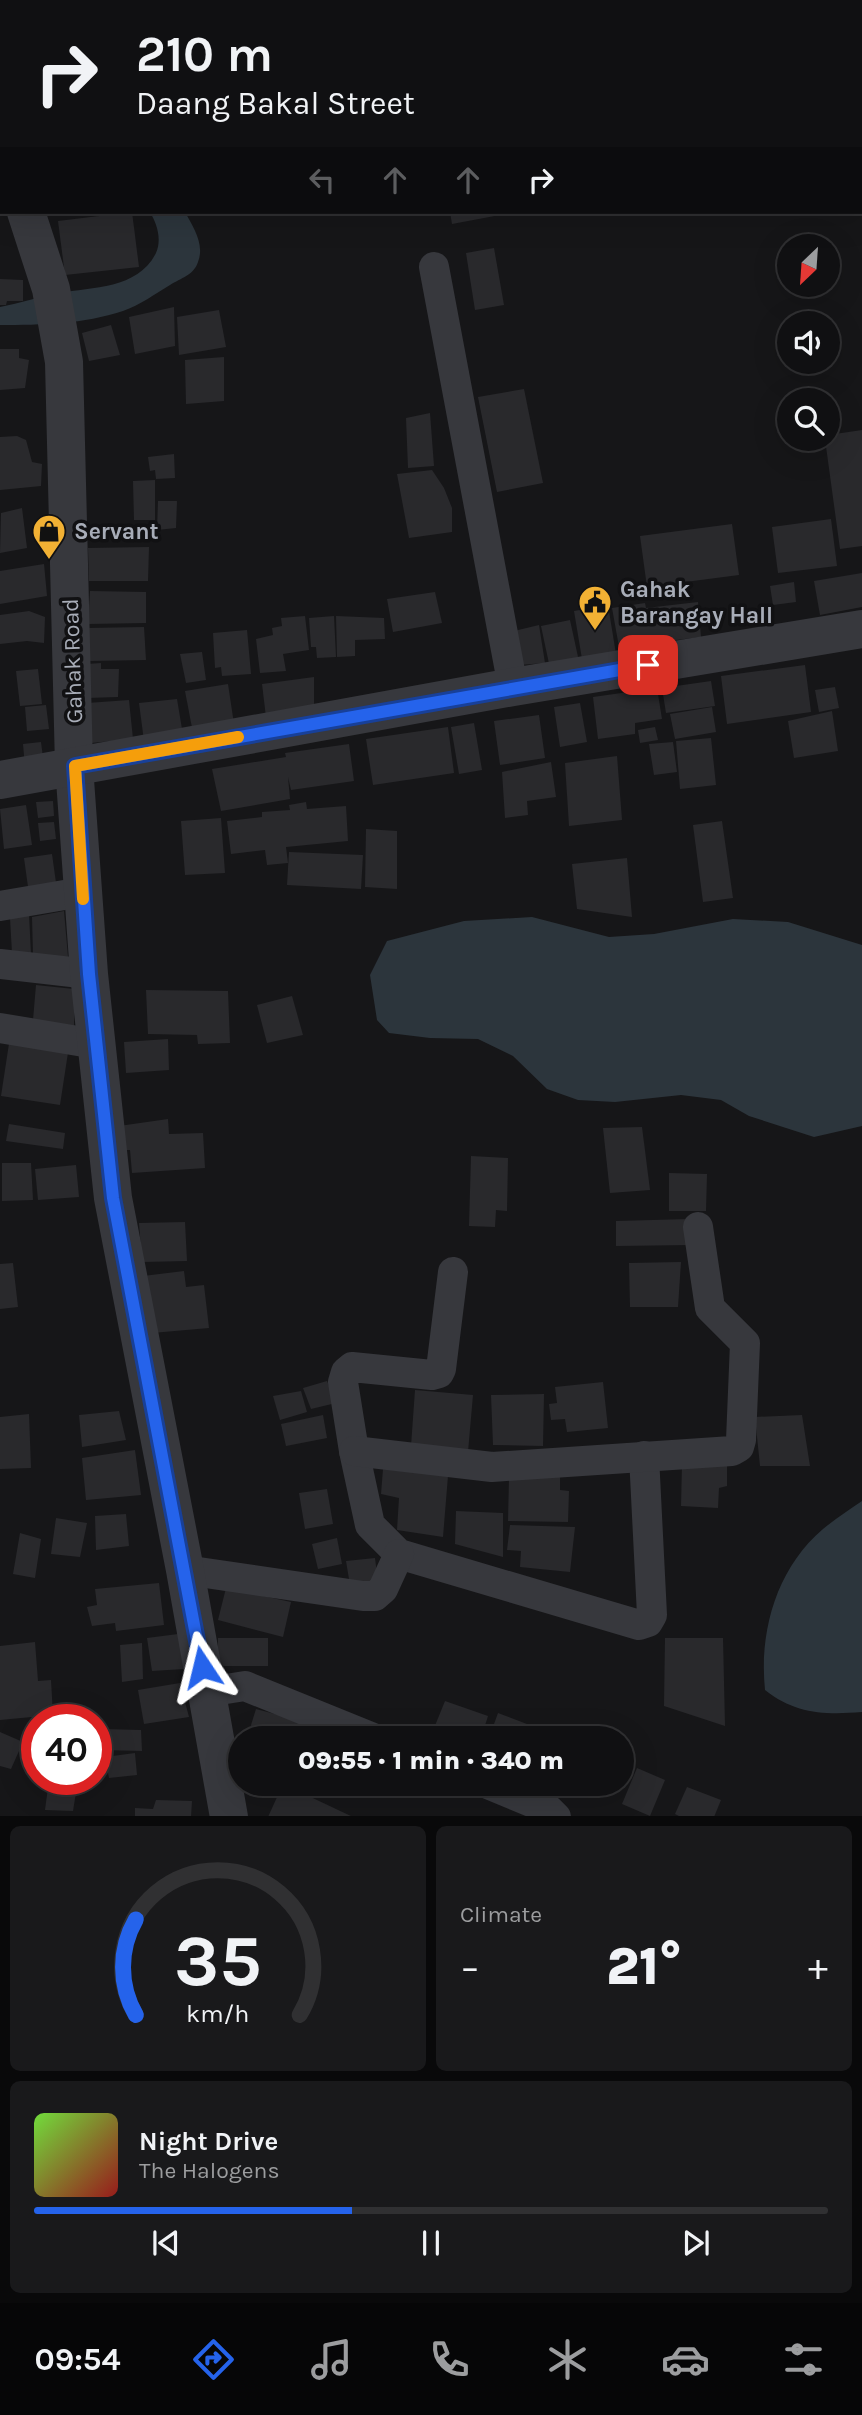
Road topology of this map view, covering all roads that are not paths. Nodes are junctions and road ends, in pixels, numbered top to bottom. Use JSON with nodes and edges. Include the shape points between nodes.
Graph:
{"nodes":[{"id":1,"x":27,"y":214,"type":"edge"},
{"id":2,"x":434,"y":267,"type":"dead end"},
{"id":3,"x":862,"y":629,"type":"edge"},
{"id":4,"x":513,"y":687,"type":"junction"},
{"id":5,"x":75,"y":766,"type":"junction"},
{"id":6,"x":0,"y":779,"type":"edge"},
{"id":7,"x":82,"y":892,"type":"junction"},
{"id":8,"x":0,"y":906,"type":"edge"},
{"id":9,"x":0,"y":964,"type":"edge"},
{"id":10,"x":89,"y":974,"type":"junction"},
{"id":11,"x":0,"y":1028,"type":"edge"},
{"id":12,"x":96,"y":1044,"type":"junction"},
{"id":13,"x":698,"y":1227,"type":"dead end"},
{"id":14,"x":453,"y":1272,"type":"dead end"},
{"id":15,"x":354,"y":1451,"type":"junction"},
{"id":16,"x":644,"y":1456,"type":"junction"},
{"id":17,"x":399,"y":1554,"type":"junction"},
{"id":18,"x":186,"y":1570,"type":"junction"},
{"id":19,"x":207,"y":1692,"type":"junction"},
{"id":20,"x":344,"y":1726,"type":"edge"},
{"id":21,"x":516,"y":1796,"type":"edge"},
{"id":22,"x":229,"y":1816,"type":"edge"},
{"id":23,"x":556,"y":1816,"type":"edge"}],
"edges":[{"from":1,"to":5,"type":"street","name":"Gahak Road","via":[[51,289],[64,362]]},
{"from":2,"to":4,"type":"street"},
{"from":3,"to":4,"type":"street"},
{"from":4,"to":5,"type":"street"},
{"from":5,"to":6,"type":"street"},
{"from":5,"to":7,"type":"street","name":"Gahak Road"},
{"from":7,"to":8,"type":"street"},
{"from":7,"to":10,"type":"street","name":"Gahak Road"},
{"from":9,"to":10,"type":"street"},
{"from":10,"to":12,"type":"street","name":"Gahak Road"},
{"from":11,"to":12,"type":"street"},
{"from":12,"to":18,"type":"street","name":"Gahak Road","via":[[113,1198]]},
{"from":13,"to":16,"type":"street","via":[[710,1308],[745,1343],[741,1440],[733,1451]]},
{"from":14,"to":15,"type":"street","via":[[439,1373],[352,1367],[346,1372],[343,1382]]},
{"from":15,"to":16,"type":"street","via":[[492,1467]]},
{"from":15,"to":17,"type":"street","via":[[370,1525]]},
{"from":16,"to":17,"type":"street","via":[[652,1615],[648,1622],[639,1625]]},
{"from":17,"to":18,"type":"street","via":[[375,1596]]},
{"from":18,"to":19,"type":"street","name":"Gahak Road"},
{"from":19,"to":20,"type":"street","via":[[246,1686]]},
{"from":19,"to":22,"type":"street","name":"Gahak Road"},
{"from":21,"to":23,"type":"street"}]}
